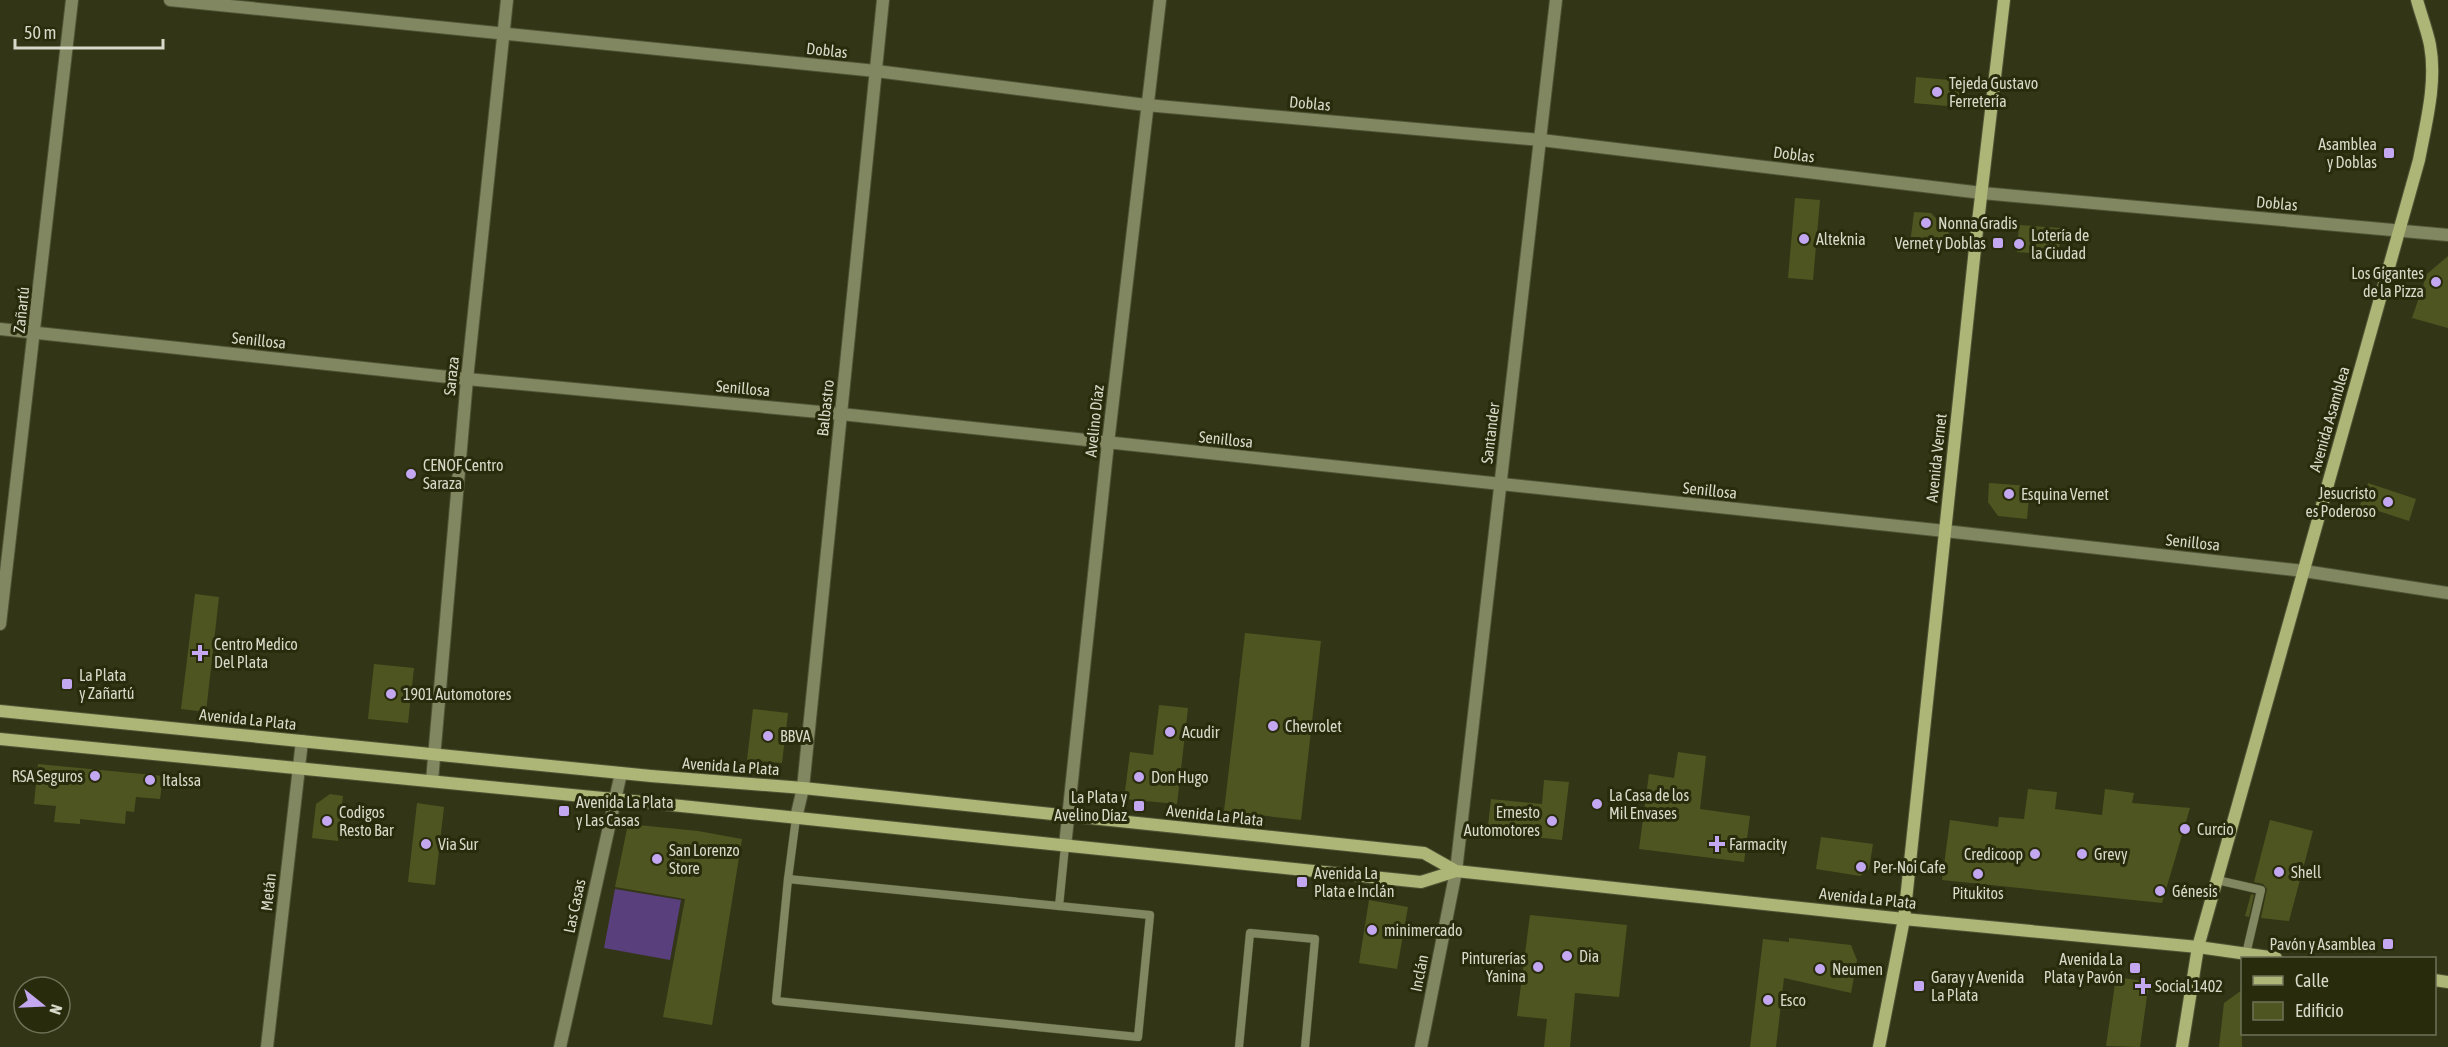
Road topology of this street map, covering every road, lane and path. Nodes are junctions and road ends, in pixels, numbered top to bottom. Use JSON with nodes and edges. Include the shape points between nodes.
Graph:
{"nodes":[{"id":1,"x":72,"y":0,"type":"edge"},
{"id":2,"x":170,"y":0,"type":"edge"},
{"id":3,"x":507,"y":0,"type":"edge"},
{"id":4,"x":883,"y":0,"type":"edge"},
{"id":5,"x":1160,"y":0,"type":"edge"},
{"id":6,"x":1556,"y":0,"type":"edge"},
{"id":7,"x":2004,"y":0,"type":"edge"},
{"id":8,"x":2417,"y":0,"type":"edge"},
{"id":9,"x":504,"y":35,"type":"junction"},
{"id":10,"x":876,"y":71,"type":"junction"},
{"id":11,"x":1146,"y":105,"type":"junction"},
{"id":12,"x":1541,"y":140,"type":"junction"},
{"id":13,"x":1982,"y":193,"type":"junction"},
{"id":14,"x":2398,"y":231,"type":"junction"},
{"id":15,"x":2448,"y":235,"type":"edge"},
{"id":16,"x":0,"y":329,"type":"edge"},
{"id":17,"x":35,"y":333,"type":"junction"},
{"id":18,"x":467,"y":379,"type":"junction"},
{"id":19,"x":841,"y":414,"type":"junction"},
{"id":20,"x":1108,"y":443,"type":"junction"},
{"id":21,"x":1501,"y":484,"type":"junction"},
{"id":22,"x":1945,"y":531,"type":"junction"},
{"id":23,"x":2304,"y":571,"type":"junction"},
{"id":24,"x":2448,"y":593,"type":"edge"},
{"id":25,"x":0,"y":624,"type":"edge"},
{"id":26,"x":0,"y":711,"type":"edge"},
{"id":27,"x":0,"y":739,"type":"edge"},
{"id":28,"x":302,"y":741,"type":"junction"},
{"id":29,"x":435,"y":755,"type":"junction"},
{"id":30,"x":298,"y":768,"type":"junction"},
{"id":31,"x":621,"y":773,"type":"junction"},
{"id":32,"x":432,"y":781,"type":"junction"},
{"id":33,"x":803,"y":788,"type":"junction"},
{"id":34,"x":614,"y":799,"type":"junction"},
{"id":35,"x":1068,"y":816,"type":"junction"},
{"id":36,"x":796,"y":818,"type":"junction"},
{"id":37,"x":1065,"y":846,"type":"junction"},
{"id":38,"x":1456,"y":871,"type":"junction"},
{"id":39,"x":788,"y":879,"type":"junction"},
{"id":40,"x":2217,"y":880,"type":"junction"},
{"id":41,"x":1059,"y":906,"type":"junction"},
{"id":42,"x":1904,"y":919,"type":"junction"},
{"id":43,"x":2198,"y":947,"type":"junction"},
{"id":44,"x":2246,"y":954,"type":"junction"},
{"id":45,"x":2268,"y":957,"type":"edge"},
{"id":46,"x":267,"y":1047,"type":"edge"},
{"id":47,"x":560,"y":1047,"type":"edge"},
{"id":48,"x":1239,"y":1047,"type":"edge"},
{"id":49,"x":1305,"y":1047,"type":"edge"},
{"id":50,"x":1421,"y":1047,"type":"edge"},
{"id":51,"x":1879,"y":1047,"type":"edge"},
{"id":52,"x":2182,"y":1047,"type":"edge"}],
"edges":[{"from":1,"to":17,"type":"street","name":"Zañartú"},
{"from":2,"to":9,"type":"street","name":"Doblas"},
{"from":3,"to":9,"type":"street","name":"Saraza"},
{"from":4,"to":10,"type":"street","name":"Balbastro"},
{"from":5,"to":11,"type":"street","name":"Avelino Díaz"},
{"from":6,"to":12,"type":"street","name":"Santander"},
{"from":7,"to":13,"type":"main road","name":"Avenida Vernet"},
{"from":8,"to":14,"type":"main road","name":"Avenida Asamblea","via":[[2430,44],[2431,87],[2419,160]]},
{"from":9,"to":10,"type":"street","name":"Doblas"},
{"from":9,"to":18,"type":"street","name":"Saraza"},
{"from":10,"to":11,"type":"street","name":"Doblas"},
{"from":10,"to":19,"type":"street","name":"Balbastro"},
{"from":11,"to":12,"type":"street","name":"Doblas"},
{"from":11,"to":20,"type":"street","name":"Avelino Díaz"},
{"from":12,"to":13,"type":"street","name":"Doblas"},
{"from":12,"to":21,"type":"street","name":"Santander"},
{"from":13,"to":14,"type":"street","name":"Doblas"},
{"from":13,"to":22,"type":"main road","name":"Avenida Vernet"},
{"from":14,"to":15,"type":"street","name":"Doblas"},
{"from":14,"to":23,"type":"main road","name":"Avenida Asamblea"},
{"from":16,"to":17,"type":"street","name":"Senillosa"},
{"from":17,"to":18,"type":"street","name":"Senillosa"},
{"from":17,"to":25,"type":"street","name":"Zañartú"},
{"from":18,"to":19,"type":"street","name":"Senillosa"},
{"from":18,"to":29,"type":"street","name":"Saraza"},
{"from":19,"to":20,"type":"street","name":"Senillosa"},
{"from":19,"to":33,"type":"street","name":"Balbastro"},
{"from":20,"to":21,"type":"street","name":"Senillosa"},
{"from":20,"to":35,"type":"street","name":"Avelino Díaz"},
{"from":21,"to":22,"type":"street","name":"Senillosa"},
{"from":21,"to":38,"type":"street","name":"Santander"},
{"from":22,"to":23,"type":"street","name":"Senillosa"},
{"from":22,"to":42,"type":"main road","name":"Avenida Vernet"},
{"from":23,"to":24,"type":"street","name":"Senillosa"},
{"from":23,"to":40,"type":"main road","name":"Avenida Asamblea"},
{"from":26,"to":28,"type":"main road","name":"Avenida La Plata"},
{"from":27,"to":30,"type":"main road","name":"Avenida La Plata"},
{"from":28,"to":29,"type":"main road","name":"Avenida La Plata"},
{"from":28,"to":30,"type":"street","name":"Metán"},
{"from":29,"to":31,"type":"main road","name":"Avenida La Plata"},
{"from":29,"to":32,"type":"street","name":"Saraza"},
{"from":30,"to":32,"type":"main road","name":"Avenida La Plata"},
{"from":30,"to":46,"type":"street","name":"Metán"},
{"from":31,"to":33,"type":"main road","name":"Avenida La Plata"},
{"from":31,"to":34,"type":"street","name":"Las Casas"},
{"from":32,"to":34,"type":"main road","name":"Avenida La Plata"},
{"from":33,"to":35,"type":"main road","name":"Avenida La Plata"},
{"from":33,"to":36,"type":"street","name":"Balbastro"},
{"from":34,"to":36,"type":"main road","name":"Avenida La Plata"},
{"from":34,"to":47,"type":"street","name":"Las Casas"},
{"from":35,"to":37,"type":"street","name":"Avelino Díaz"},
{"from":35,"to":38,"type":"main road","name":"Avenida La Plata","via":[[1424,853]]},
{"from":36,"to":37,"type":"main road","name":"Avenida La Plata"},
{"from":36,"to":39,"type":"lane"},
{"from":37,"to":38,"type":"main road","name":"Avenida La Plata","via":[[1421,882]]},
{"from":37,"to":41,"type":"lane"},
{"from":38,"to":42,"type":"main road","name":"Avenida La Plata"},
{"from":38,"to":50,"type":"street","name":"Inclán"},
{"from":39,"to":41,"type":"lane"},
{"from":39,"to":41,"type":"lane","via":[[776,1001],[1138,1037],[1150,915]]},
{"from":40,"to":43,"type":"main road","name":"Avenida Asamblea"},
{"from":40,"to":44,"type":"lane","via":[[2261,890]]},
{"from":42,"to":43,"type":"main road","name":"Avenida La Plata"},
{"from":42,"to":51,"type":"main road","name":"Avenida Vernet"},
{"from":43,"to":44,"type":"main road","name":"Avenida La Plata"},
{"from":43,"to":52,"type":"main road","name":"Avenida Asamblea"},
{"from":44,"to":45,"type":"main road","name":"Avenida La Plata"},
{"from":48,"to":49,"type":"lane","via":[[1250,933],[1315,939]]}]}
